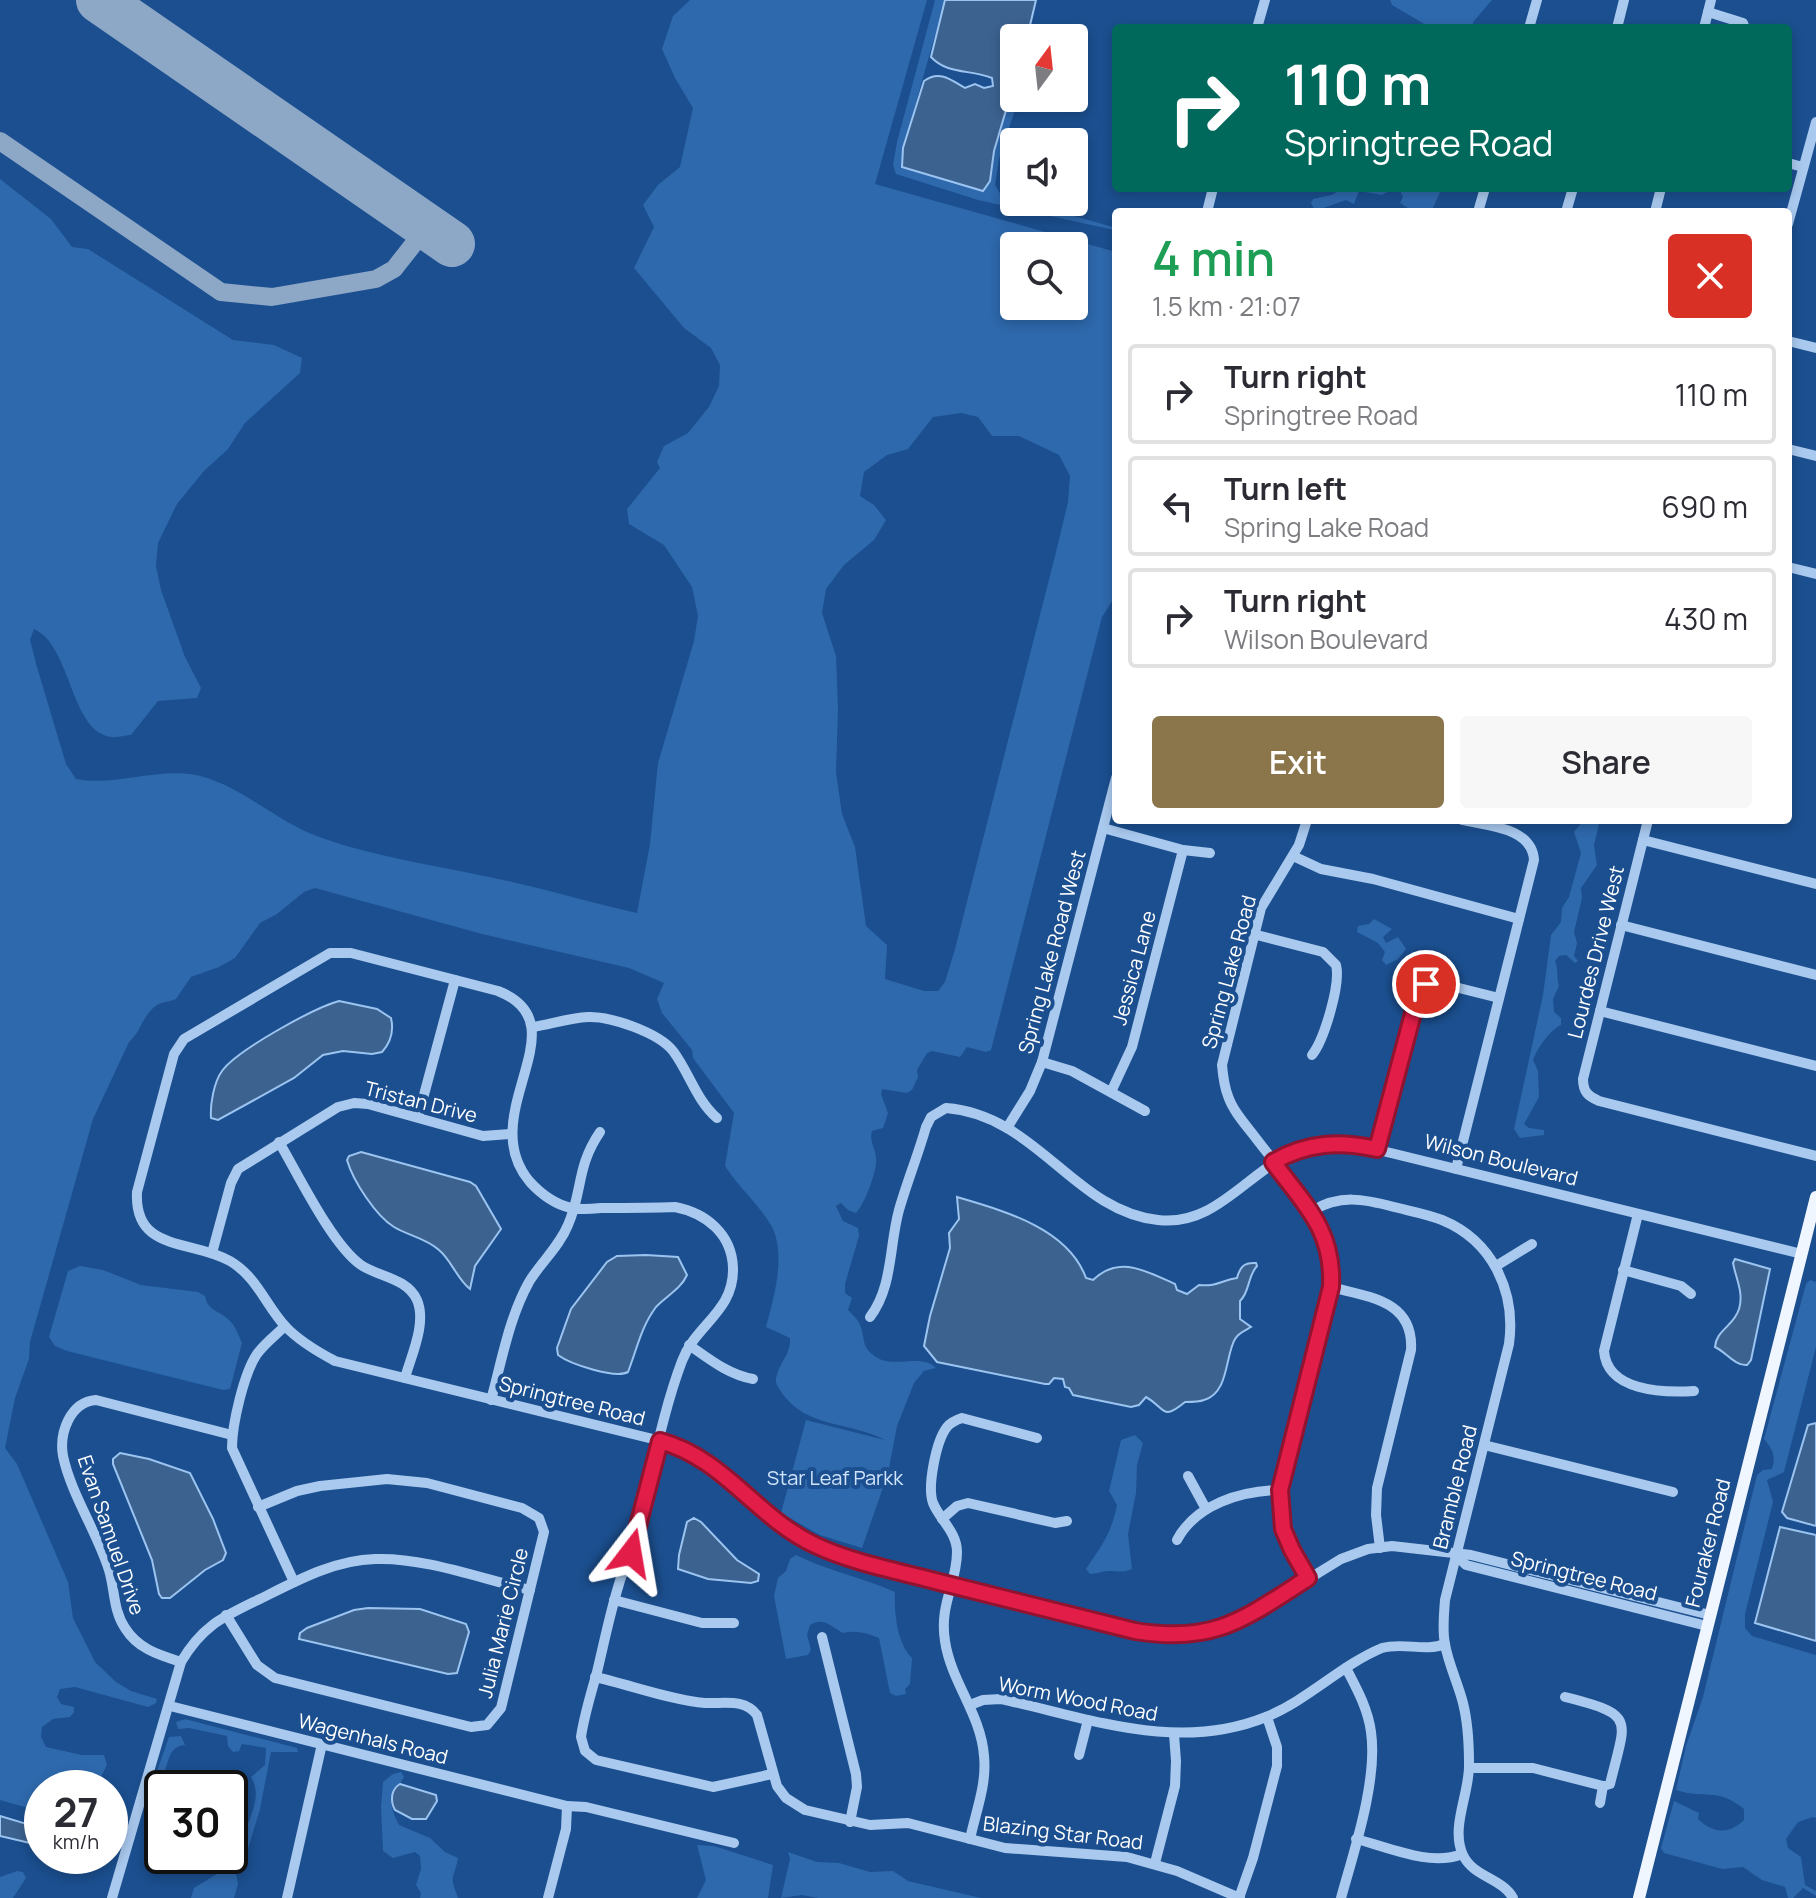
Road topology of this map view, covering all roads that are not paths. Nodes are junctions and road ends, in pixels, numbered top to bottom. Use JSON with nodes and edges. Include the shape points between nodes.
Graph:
{"nodes":[{"id":1,"x":1265,"y":0,"type":"edge"},
{"id":2,"x":1537,"y":0,"type":"edge"},
{"id":3,"x":1624,"y":0,"type":"edge"},
{"id":4,"x":1711,"y":0,"type":"edge"},
{"id":5,"x":1708,"y":12,"type":"junction"},
{"id":6,"x":1258,"y":24,"type":"edge"},
{"id":7,"x":1530,"y":24,"type":"edge"},
{"id":8,"x":1618,"y":24,"type":"edge"},
{"id":9,"x":1705,"y":24,"type":"edge"},
{"id":10,"x":1743,"y":24,"type":"edge"},
{"id":11,"x":1816,"y":122,"type":"edge"},
{"id":12,"x":1792,"y":164,"type":"edge"},
{"id":13,"x":1803,"y":167,"type":"junction"},
{"id":14,"x":1792,"y":209,"type":"edge"},
{"id":15,"x":1792,"y":342,"type":"edge"},
{"id":16,"x":1816,"y":348,"type":"edge"},
{"id":17,"x":1792,"y":450,"type":"edge"},
{"id":18,"x":1816,"y":456,"type":"edge"},
{"id":19,"x":1792,"y":568,"type":"edge"},
{"id":20,"x":1816,"y":574,"type":"edge"},
{"id":21,"x":1112,"y":793,"type":"edge"},
{"id":22,"x":1305,"y":824,"type":"edge"},
{"id":23,"x":1482,"y":824,"type":"edge"},
{"id":24,"x":1647,"y":824,"type":"edge"},
{"id":25,"x":1103,"y":828,"type":"junction"},
{"id":26,"x":1643,"y":840,"type":"junction"},
{"id":27,"x":1183,"y":850,"type":"junction"},
{"id":28,"x":1210,"y":853,"type":"dead end"},
{"id":29,"x":1293,"y":856,"type":"junction"},
{"id":30,"x":1816,"y":884,"type":"edge"},
{"id":31,"x":1519,"y":919,"type":"junction"},
{"id":32,"x":1621,"y":925,"type":"junction"},
{"id":33,"x":1253,"y":934,"type":"junction"},
{"id":34,"x":1816,"y":975,"type":"edge"},
{"id":35,"x":455,"y":980,"type":"junction"},
{"id":36,"x":1499,"y":998,"type":"junction"},
{"id":37,"x":1600,"y":1011,"type":"junction"},
{"id":38,"x":533,"y":1027,"type":"junction"},
{"id":39,"x":1312,"y":1055,"type":"dead end"},
{"id":40,"x":1042,"y":1062,"type":"junction"},
{"id":41,"x":1816,"y":1066,"type":"edge"},
{"id":42,"x":1111,"y":1092,"type":"junction"},
{"id":43,"x":1145,"y":1111,"type":"dead end"},
{"id":44,"x":418,"y":1117,"type":"junction"},
{"id":45,"x":717,"y":1118,"type":"dead end"},
{"id":46,"x":1007,"y":1128,"type":"junction"},
{"id":47,"x":600,"y":1132,"type":"dead end"},
{"id":48,"x":510,"y":1134,"type":"junction"},
{"id":49,"x":279,"y":1142,"type":"junction"},
{"id":50,"x":1377,"y":1149,"type":"junction"},
{"id":51,"x":1816,"y":1156,"type":"edge"},
{"id":52,"x":1273,"y":1162,"type":"junction"},
{"id":53,"x":1456,"y":1169,"type":"junction"},
{"id":54,"x":1816,"y":1197,"type":"edge"},
{"id":55,"x":573,"y":1209,"type":"junction"},
{"id":56,"x":1312,"y":1211,"type":"junction"},
{"id":57,"x":1638,"y":1214,"type":"junction"},
{"id":58,"x":1532,"y":1244,"type":"dead end"},
{"id":59,"x":212,"y":1253,"type":"junction"},
{"id":60,"x":1802,"y":1254,"type":"junction"},
{"id":61,"x":1816,"y":1258,"type":"edge"},
{"id":62,"x":1496,"y":1266,"type":"junction"},
{"id":63,"x":1623,"y":1270,"type":"junction"},
{"id":64,"x":1331,"y":1287,"type":"junction"},
{"id":65,"x":1691,"y":1294,"type":"dead end"},
{"id":66,"x":870,"y":1317,"type":"dead end"},
{"id":67,"x":285,"y":1326,"type":"junction"},
{"id":68,"x":689,"y":1345,"type":"junction"},
{"id":69,"x":405,"y":1378,"type":"junction"},
{"id":70,"x":753,"y":1379,"type":"dead end"},
{"id":71,"x":1694,"y":1391,"type":"dead end"},
{"id":72,"x":491,"y":1400,"type":"junction"},
{"id":73,"x":232,"y":1435,"type":"junction"},
{"id":74,"x":1037,"y":1438,"type":"dead end"},
{"id":75,"x":660,"y":1441,"type":"junction"},
{"id":76,"x":1484,"y":1445,"type":"junction"},
{"id":77,"x":1188,"y":1476,"type":"dead end"},
{"id":78,"x":1280,"y":1490,"type":"junction"},
{"id":79,"x":1673,"y":1492,"type":"dead end"},
{"id":80,"x":258,"y":1507,"type":"junction"},
{"id":81,"x":1206,"y":1509,"type":"junction"},
{"id":82,"x":942,"y":1519,"type":"junction"},
{"id":83,"x":1067,"y":1521,"type":"dead end"},
{"id":84,"x":1177,"y":1540,"type":"dead end"},
{"id":85,"x":1380,"y":1548,"type":"junction"},
{"id":86,"x":1456,"y":1555,"type":"junction"},
{"id":87,"x":1308,"y":1578,"type":"junction"},
{"id":88,"x":294,"y":1582,"type":"junction"},
{"id":89,"x":950,"y":1584,"type":"junction"},
{"id":90,"x":530,"y":1590,"type":"junction"},
{"id":91,"x":614,"y":1600,"type":"junction"},
{"id":92,"x":226,"y":1615,"type":"junction"},
{"id":93,"x":1709,"y":1620,"type":"junction"},
{"id":94,"x":734,"y":1623,"type":"dead end"},
{"id":95,"x":822,"y":1637,"type":"dead end"},
{"id":96,"x":1445,"y":1644,"type":"junction"},
{"id":97,"x":181,"y":1662,"type":"junction"},
{"id":98,"x":1346,"y":1668,"type":"junction"},
{"id":99,"x":595,"y":1677,"type":"junction"},
{"id":100,"x":1565,"y":1697,"type":"dead end"},
{"id":101,"x":970,"y":1705,"type":"junction"},
{"id":102,"x":170,"y":1706,"type":"junction"},
{"id":103,"x":1267,"y":1717,"type":"junction"},
{"id":104,"x":1088,"y":1720,"type":"junction"},
{"id":105,"x":1174,"y":1734,"type":"junction"},
{"id":106,"x":322,"y":1744,"type":"junction"},
{"id":107,"x":1079,"y":1755,"type":"dead end"},
{"id":108,"x":1470,"y":1768,"type":"junction"},
{"id":109,"x":772,"y":1774,"type":"junction"},
{"id":110,"x":1603,"y":1786,"type":"junction"},
{"id":111,"x":1600,"y":1803,"type":"dead end"},
{"id":112,"x":567,"y":1806,"type":"junction"},
{"id":113,"x":850,"y":1822,"type":"junction"},
{"id":114,"x":970,"y":1839,"type":"junction"},
{"id":115,"x":1356,"y":1839,"type":"junction"},
{"id":116,"x":734,"y":1843,"type":"dead end"},
{"id":117,"x":1462,"y":1854,"type":"junction"},
{"id":118,"x":1155,"y":1863,"type":"junction"},
{"id":119,"x":1643,"y":1897,"type":"edge"},
{"id":120,"x":112,"y":1898,"type":"edge"},
{"id":121,"x":287,"y":1898,"type":"edge"},
{"id":122,"x":548,"y":1898,"type":"edge"},
{"id":123,"x":1239,"y":1898,"type":"edge"},
{"id":124,"x":1341,"y":1898,"type":"edge"},
{"id":125,"x":1513,"y":1898,"type":"edge"}],
"edges":[{"from":1,"to":6,"type":"street"},
{"from":2,"to":7,"type":"street"},
{"from":3,"to":8,"type":"street"},
{"from":4,"to":5,"type":"street"},
{"from":5,"to":9,"type":"street"},
{"from":5,"to":10,"type":"street"},
{"from":11,"to":13,"type":"street"},
{"from":12,"to":13,"type":"street"},
{"from":13,"to":14,"type":"street"},
{"from":15,"to":16,"type":"street"},
{"from":17,"to":18,"type":"street"},
{"from":19,"to":20,"type":"street"},
{"from":21,"to":25,"type":"street","name":"Spring Lake Road West"},
{"from":22,"to":29,"type":"street","name":"Spring Lake Road"},
{"from":23,"to":31,"type":"street","via":[[1516,833],[1531,846],[1533,864]]},
{"from":24,"to":26,"type":"street","name":"Lourdes Drive West"},
{"from":25,"to":27,"type":"street"},
{"from":25,"to":40,"type":"street","name":"Spring Lake Road West"},
{"from":26,"to":30,"type":"street"},
{"from":26,"to":32,"type":"street","name":"Lourdes Drive West"},
{"from":27,"to":28,"type":"street"},
{"from":27,"to":42,"type":"street","name":"Jessica Lane","via":[[1132,1047]]},
{"from":29,"to":31,"type":"street","via":[[1321,869]]},
{"from":29,"to":33,"type":"street","name":"Spring Lake Road","via":[[1264,900]]},
{"from":31,"to":36,"type":"street"},
{"from":32,"to":34,"type":"street"},
{"from":32,"to":37,"type":"street","name":"Lourdes Drive West"},
{"from":33,"to":39,"type":"street","via":[[1323,952],[1336,965],[1338,980]]},
{"from":33,"to":52,"type":"street","name":"Spring Lake Road","via":[[1222,1065],[1233,1109]]},
{"from":35,"to":38,"type":"street","via":[[515,998]]},
{"from":35,"to":44,"type":"street"},
{"from":35,"to":59,"type":"street","name":"Springtree Road","via":[[351,953],[330,953],[184,1039],[174,1054],[137,1192],[137,1212],[160,1239]]},
{"from":36,"to":50,"type":"street","via":[[1435,982],[1419,991]]},
{"from":36,"to":53,"type":"street"},
{"from":37,"to":41,"type":"street"},
{"from":37,"to":51,"type":"street","name":"Lourdes Drive West","via":[[1583,1079],[1586,1093],[1599,1101]]},
{"from":38,"to":45,"type":"street","via":[[591,1017],[645,1030],[672,1050]]},
{"from":38,"to":48,"type":"street"},
{"from":40,"to":42,"type":"street"},
{"from":40,"to":46,"type":"street","name":"Spring Lake Road West"},
{"from":42,"to":43,"type":"street"},
{"from":44,"to":48,"type":"street","name":"Tristan Drive","via":[[483,1136]]},
{"from":44,"to":49,"type":"street","name":"Tristan Drive","via":[[354,1103]]},
{"from":46,"to":52,"type":"street","name":"Wilson Boulevard","via":[[1106,1203],[1157,1220],[1204,1214]]},
{"from":46,"to":66,"type":"street","name":"Wilson Boulevard","via":[[954,1109],[931,1117],[899,1210],[879,1307]]},
{"from":47,"to":55,"type":"street","via":[[588,1150]]},
{"from":48,"to":55,"type":"street","via":[[522,1173],[537,1190]]},
{"from":49,"to":59,"type":"street","name":"Tristan Drive","via":[[238,1169]]},
{"from":49,"to":69,"type":"street","via":[[342,1248],[360,1264],[408,1287],[417,1301],[420,1317]]},
{"from":50,"to":52,"type":"street","name":"Wilson Boulevard","via":[[1319,1144]]},
{"from":50,"to":53,"type":"street","name":"Wilson Boulevard"},
{"from":52,"to":56,"type":"street","name":"Spring Lake Road"},
{"from":53,"to":57,"type":"street","name":"Wilson Boulevard"},
{"from":54,"to":60,"type":"main road","name":"Fouraker Road"},
{"from":55,"to":68,"type":"street","via":[[675,1207],[714,1224],[733,1264],[732,1283],[728,1298]]},
{"from":55,"to":72,"type":"street","via":[[519,1302]]},
{"from":56,"to":62,"type":"street","name":"Bramble Road","via":[[1327,1202],[1360,1199],[1430,1216],[1463,1232]]},
{"from":56,"to":64,"type":"street","name":"Spring Lake Road","via":[[1327,1247]]},
{"from":57,"to":60,"type":"street","name":"Wilson Boulevard"},
{"from":57,"to":63,"type":"street"},
{"from":58,"to":62,"type":"street"},
{"from":59,"to":67,"type":"street","name":"Springtree Road","via":[[245,1271]]},
{"from":60,"to":61,"type":"main road","name":"Wilson Boulevard"},
{"from":60,"to":93,"type":"main road","name":"Fouraker Road"},
{"from":62,"to":76,"type":"street","name":"Bramble Road","via":[[1507,1295],[1511,1332]]},
{"from":63,"to":65,"type":"street","via":[[1681,1286]]},
{"from":63,"to":71,"type":"street","via":[[1604,1351],[1609,1370],[1639,1386]]},
{"from":64,"to":78,"type":"street","name":"Spring Lake Road"},
{"from":64,"to":85,"type":"street","via":[[1392,1305],[1411,1338],[1377,1488]]},
{"from":67,"to":69,"type":"street","name":"Springtree Road","via":[[335,1361]]},
{"from":67,"to":73,"type":"street","via":[[255,1356]]},
{"from":68,"to":70,"type":"street","via":[[722,1368]]},
{"from":68,"to":75,"type":"street"},
{"from":69,"to":72,"type":"street","name":"Springtree Road"},
{"from":72,"to":75,"type":"street","name":"Springtree Road"},
{"from":73,"to":80,"type":"street","via":[[234,1455]]},
{"from":73,"to":97,"type":"street","name":"Evan Samuel Drive","via":[[96,1400],[76,1408],[64,1437],[64,1460],[109,1571],[125,1629],[154,1653]]},
{"from":74,"to":82,"type":"street","via":[[972,1419],[951,1423],[930,1485]]},
{"from":75,"to":89,"type":"street","name":"Springtree Road","via":[[710,1464],[801,1538]]},
{"from":75,"to":91,"type":"street"},
{"from":76,"to":79,"type":"street"},
{"from":76,"to":86,"type":"street","name":"Bramble Road"},
{"from":77,"to":81,"type":"street"},
{"from":78,"to":81,"type":"street","via":[[1244,1495]]},
{"from":78,"to":87,"type":"street","name":"Spring Lake Road","via":[[1283,1529]]},
{"from":80,"to":88,"type":"street"},
{"from":80,"to":90,"type":"street","name":"Julia Marie Circle","via":[[320,1486],[387,1479],[427,1483],[522,1508],[539,1518],[544,1532]]},
{"from":81,"to":84,"type":"street"},
{"from":82,"to":83,"type":"street","via":[[968,1503],[1055,1523]]},
{"from":82,"to":89,"type":"street","via":[[957,1552]]},
{"from":85,"to":86,"type":"street","name":"Springtree Road"},
{"from":85,"to":87,"type":"street","name":"Springtree Road","via":[[1349,1555]]},
{"from":86,"to":93,"type":"street","name":"Springtree Road"},
{"from":86,"to":96,"type":"street","name":"Bramble Road","via":[[1445,1600]]},
{"from":87,"to":89,"type":"street","name":"Springtree Road","via":[[1241,1620],[1187,1636],[1135,1631]]},
{"from":88,"to":90,"type":"street","via":[[374,1559],[407,1561]]},
{"from":88,"to":92,"type":"street"},
{"from":89,"to":101,"type":"street","via":[[944,1640]]},
{"from":90,"to":92,"type":"street","name":"Julia Marie Circle","via":[[501,1708],[481,1727],[275,1678],[257,1665]]},
{"from":91,"to":94,"type":"street","via":[[702,1623]]},
{"from":91,"to":99,"type":"street"},
{"from":92,"to":97,"type":"street","via":[[201,1634]]},
{"from":93,"to":119,"type":"main road","name":"Fouraker Road"},
{"from":95,"to":113,"type":"street","via":[[856,1774]]},
{"from":96,"to":98,"type":"street","name":"Worm Wood Road","via":[[1389,1646]]},
{"from":96,"to":108,"type":"street","name":"Bramble Road","via":[[1463,1705]]},
{"from":97,"to":102,"type":"street"},
{"from":98,"to":103,"type":"street","name":"Worm Wood Road"},
{"from":98,"to":115,"type":"street","via":[[1365,1705],[1373,1751]]},
{"from":99,"to":109,"type":"street","via":[[702,1703],[752,1708]]},
{"from":99,"to":109,"type":"street","via":[[581,1737],[590,1756],[713,1787]]},
{"from":100,"to":110,"type":"street","via":[[1601,1706],[1621,1721],[1610,1784]]},
{"from":101,"to":104,"type":"street","name":"Worm Wood Road","via":[[1001,1699]]},
{"from":101,"to":114,"type":"street","via":[[980,1727],[985,1769]]},
{"from":102,"to":106,"type":"street","name":"Wagenhals Road"},
{"from":102,"to":120,"type":"street"},
{"from":103,"to":105,"type":"street","name":"Worm Wood Road"},
{"from":103,"to":123,"type":"street","via":[[1277,1766]]},
{"from":104,"to":105,"type":"street","name":"Worm Wood Road"},
{"from":104,"to":107,"type":"street"},
{"from":105,"to":118,"type":"street","via":[[1175,1786]]},
{"from":106,"to":112,"type":"street","name":"Wagenhals Road"},
{"from":106,"to":121,"type":"street"},
{"from":108,"to":110,"type":"street","via":[[1533,1768]]},
{"from":108,"to":117,"type":"street","name":"Bramble Road","via":[[1459,1829]]},
{"from":109,"to":113,"type":"street","name":"Blazing Star Road","via":[[786,1798],[805,1810]]},
{"from":110,"to":111,"type":"street"},
{"from":112,"to":116,"type":"street","name":"Wagenhals Road"},
{"from":112,"to":122,"type":"street"},
{"from":113,"to":114,"type":"street","name":"Blazing Star Road","via":[[908,1823]]},
{"from":114,"to":118,"type":"street","name":"Blazing Star Road"},
{"from":115,"to":117,"type":"street","via":[[1431,1858]]},
{"from":115,"to":124,"type":"street"},
{"from":117,"to":125,"type":"street"},
{"from":118,"to":123,"type":"street","name":"Blazing Star Road"}]}
